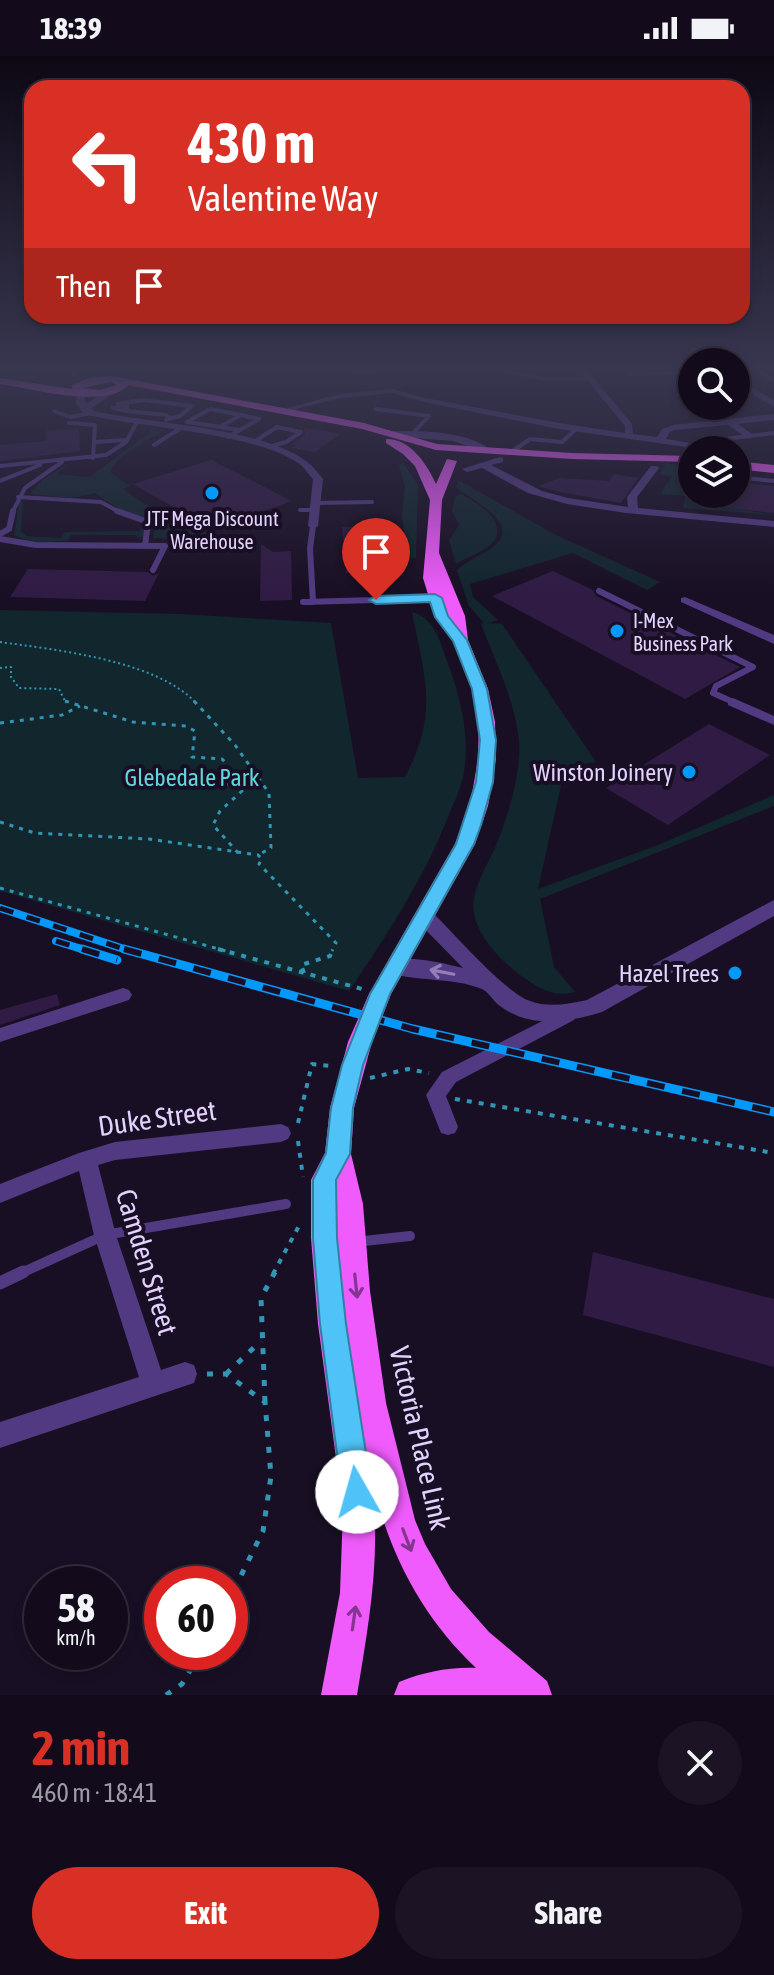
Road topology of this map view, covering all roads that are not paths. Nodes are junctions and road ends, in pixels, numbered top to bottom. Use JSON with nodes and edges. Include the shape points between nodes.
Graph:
{"nodes":[{"id":1,"x":95,"y":442,"type":"edge"},
{"id":2,"x":125,"y":442,"type":"edge"},
{"id":3,"x":158,"y":442,"type":"edge"},
{"id":4,"x":255,"y":442,"type":"edge"},
{"id":5,"x":284,"y":442,"type":"edge"},
{"id":6,"x":394,"y":442,"type":"edge"},
{"id":7,"x":424,"y":442,"type":"edge"},
{"id":8,"x":469,"y":442,"type":"edge"},
{"id":9,"x":521,"y":442,"type":"edge"},
{"id":10,"x":154,"y":445,"type":"dead end"},
{"id":11,"x":269,"y":447,"type":"junction"},
{"id":12,"x":440,"y":447,"type":"junction"},
{"id":13,"x":485,"y":449,"type":"junction"},
{"id":14,"x":514,"y":450,"type":"junction"},
{"id":15,"x":536,"y":452,"type":"junction"},
{"id":16,"x":415,"y":457,"type":"junction"},
{"id":17,"x":93,"y":458,"type":"junction"},
{"id":18,"x":678,"y":459,"type":"edge"},
{"id":19,"x":453,"y":460,"type":"junction"},
{"id":20,"x":500,"y":460,"type":"dead end"},
{"id":21,"x":62,"y":461,"type":"junction"},
{"id":22,"x":46,"y":462,"type":"junction"},
{"id":23,"x":774,"y":462,"type":"edge"},
{"id":24,"x":750,"y":464,"type":"edge"},
{"id":25,"x":483,"y":465,"type":"junction"},
{"id":26,"x":0,"y":466,"type":"edge"},
{"id":27,"x":750,"y":466,"type":"edge"},
{"id":28,"x":654,"y":468,"type":"dead end"},
{"id":29,"x":467,"y":469,"type":"dead end"},
{"id":30,"x":774,"y":469,"type":"edge"},
{"id":31,"x":750,"y":471,"type":"edge"},
{"id":32,"x":0,"y":481,"type":"edge"},
{"id":33,"x":774,"y":481,"type":"edge"},
{"id":34,"x":18,"y":497,"type":"junction"},
{"id":35,"x":436,"y":500,"type":"junction"},
{"id":36,"x":372,"y":502,"type":"dead end"},
{"id":37,"x":315,"y":506,"type":"junction"},
{"id":38,"x":300,"y":510,"type":"dead end"},
{"id":39,"x":633,"y":510,"type":"junction"},
{"id":40,"x":774,"y":524,"type":"edge"},
{"id":41,"x":313,"y":526,"type":"joint"},
{"id":42,"x":0,"y":536,"type":"edge"},
{"id":43,"x":145,"y":546,"type":"junction"},
{"id":44,"x":434,"y":554,"type":"junction"},
{"id":45,"x":153,"y":570,"type":"dead end"},
{"id":46,"x":599,"y":591,"type":"dead end"},
{"id":47,"x":435,"y":598,"type":"junction"},
{"id":48,"x":356,"y":600,"type":"junction"},
{"id":49,"x":376,"y":600,"type":"joint"},
{"id":50,"x":685,"y":600,"type":"dead end"},
{"id":51,"x":303,"y":602,"type":"dead end"},
{"id":52,"x":313,"y":602,"type":"junction"},
{"id":53,"x":357,"y":612,"type":"dead end"},
{"id":54,"x":460,"y":640,"type":"junction"},
{"id":55,"x":774,"y":640,"type":"edge"},
{"id":56,"x":733,"y":702,"type":"joint"},
{"id":57,"x":774,"y":721,"type":"edge"},
{"id":58,"x":774,"y":907,"type":"edge"},
{"id":59,"x":424,"y":916,"type":"junction"},
{"id":60,"x":397,"y":967,"type":"junction"},
{"id":61,"x":486,"y":982,"type":"junction"},
{"id":62,"x":123,"y":995,"type":"dead end"},
{"id":63,"x":568,"y":1015,"type":"junction"},
{"id":64,"x":0,"y":1035,"type":"edge"},
{"id":65,"x":448,"y":1127,"type":"dead end"},
{"id":66,"x":281,"y":1133,"type":"dead end"},
{"id":67,"x":338,"y":1154,"type":"junction"},
{"id":68,"x":86,"y":1159,"type":"junction"},
{"id":69,"x":0,"y":1194,"type":"edge"},
{"id":70,"x":286,"y":1204,"type":"dead end"},
{"id":71,"x":105,"y":1235,"type":"junction"},
{"id":72,"x":410,"y":1236,"type":"dead end"},
{"id":73,"x":351,"y":1243,"type":"junction"},
{"id":74,"x":0,"y":1283,"type":"edge"},
{"id":75,"x":185,"y":1374,"type":"road end"},
{"id":76,"x":153,"y":1383,"type":"junction"},
{"id":77,"x":0,"y":1435,"type":"edge"},
{"id":78,"x":339,"y":1695,"type":"edge"},
{"id":79,"x":412,"y":1695,"type":"edge"},
{"id":80,"x":534,"y":1695,"type":"edge"}],
"edges":[{"from":1,"to":17,"type":"lane"},
{"from":2,"to":17,"type":"lane","via":[[115,452]]},
{"from":3,"to":10,"type":"lane"},
{"from":4,"to":11,"type":"street"},
{"from":5,"to":11,"type":"lane"},
{"from":6,"to":16,"type":"main road"},
{"from":7,"to":12,"type":"main road"},
{"from":8,"to":13,"type":"street"},
{"from":9,"to":14,"type":"lane"},
{"from":11,"to":37,"type":"street","via":[[316,474]]},
{"from":12,"to":13,"type":"main road"},
{"from":12,"to":16,"type":"main road","via":[[418,450]]},
{"from":12,"to":19,"type":"main road","via":[[454,451]]},
{"from":13,"to":14,"type":"main road"},
{"from":14,"to":15,"type":"main road"},
{"from":15,"to":18,"type":"main road"},
{"from":15,"to":19,"type":"main road"},
{"from":16,"to":19,"type":"main road","via":[[430,463]]},
{"from":16,"to":35,"type":"main road","name":"Victoria Place Link"},
{"from":17,"to":21,"type":"lane"},
{"from":19,"to":35,"type":"main road","name":"Victoria Place Link"},
{"from":20,"to":25,"type":"street"},
{"from":21,"to":22,"type":"lane"},
{"from":21,"to":34,"type":"lane"},
{"from":22,"to":26,"type":"lane"},
{"from":22,"to":32,"type":"lane"},
{"from":23,"to":24,"type":"main road"},
{"from":25,"to":29,"type":"street"},
{"from":25,"to":39,"type":"street","via":[[540,493]]},
{"from":27,"to":30,"type":"main road"},
{"from":28,"to":39,"type":"street","via":[[632,497]]},
{"from":31,"to":33,"type":"lane"},
{"from":34,"to":42,"type":"lane","via":[[9,529]]},
{"from":34,"to":43,"type":"lane","via":[[101,502],[148,522]]},
{"from":35,"to":44,"type":"main road","name":"Victoria Place Link"},
{"from":36,"to":37,"type":"lane"},
{"from":37,"to":38,"type":"lane"},
{"from":37,"to":41,"type":"street"},
{"from":39,"to":40,"type":"street"},
{"from":41,"to":52,"type":"lane"},
{"from":42,"to":43,"type":"lane","via":[[36,545]]},
{"from":43,"to":45,"type":"lane","via":[[165,546]]},
{"from":44,"to":47,"type":"main road","name":"Victoria Place Link","via":[[430,578]]},
{"from":44,"to":54,"type":"main road","name":"Victoria Place Link","via":[[458,616]]},
{"from":46,"to":56,"type":"lane","via":[[753,667],[716,686],[713,693]]},
{"from":47,"to":49,"type":"street"},
{"from":47,"to":54,"type":"main road","name":"Victoria Place Link"},
{"from":48,"to":49,"type":"lane"},
{"from":48,"to":52,"type":"lane"},
{"from":48,"to":53,"type":"lane"},
{"from":50,"to":55,"type":"street"},
{"from":51,"to":52,"type":"lane"},
{"from":54,"to":59,"type":"main road","name":"Victoria Place Link","via":[[487,722],[484,782],[465,844]]},
{"from":56,"to":57,"type":"street"},
{"from":58,"to":63,"type":"street","via":[[594,1006]]},
{"from":59,"to":60,"type":"main road","name":"Victoria Place Link"},
{"from":59,"to":61,"type":"street"},
{"from":61,"to":60,"type":"street","one_way":true},
{"from":60,"to":67,"type":"main road","name":"Victoria Place Link","via":[[360,1042],[347,1085]]},
{"from":61,"to":63,"type":"street","via":[[522,1009]]},
{"from":62,"to":64,"type":"street"},
{"from":63,"to":65,"type":"street","via":[[449,1077],[436,1095]]},
{"from":66,"to":68,"type":"street","name":"Duke Street","via":[[115,1151]]},
{"from":67,"to":73,"type":"main road","name":"Victoria Place Link","via":[[348,1180]]},
{"from":78,"to":67,"type":"main road","name":"Victoria Place Link","one_way":true,"via":[[359,1556],[356,1474],[334,1338],[325,1238],[324,1180]]},
{"from":68,"to":69,"type":"street","name":"Duke Street"},
{"from":68,"to":71,"type":"street","name":"Camden Street"},
{"from":70,"to":71,"type":"lane"},
{"from":71,"to":74,"type":"lane"},
{"from":71,"to":76,"type":"street","name":"Camden Street"},
{"from":72,"to":73,"type":"lane"},
{"from":73,"to":80,"type":"main road","name":"Victoria Place Link","one_way":true,"via":[[376,1420],[415,1559],[447,1612]]},
{"from":75,"to":76,"type":"street"},
{"from":76,"to":77,"type":"street"},
{"from":79,"to":80,"type":"main road","via":[[489,1685]]}]}
